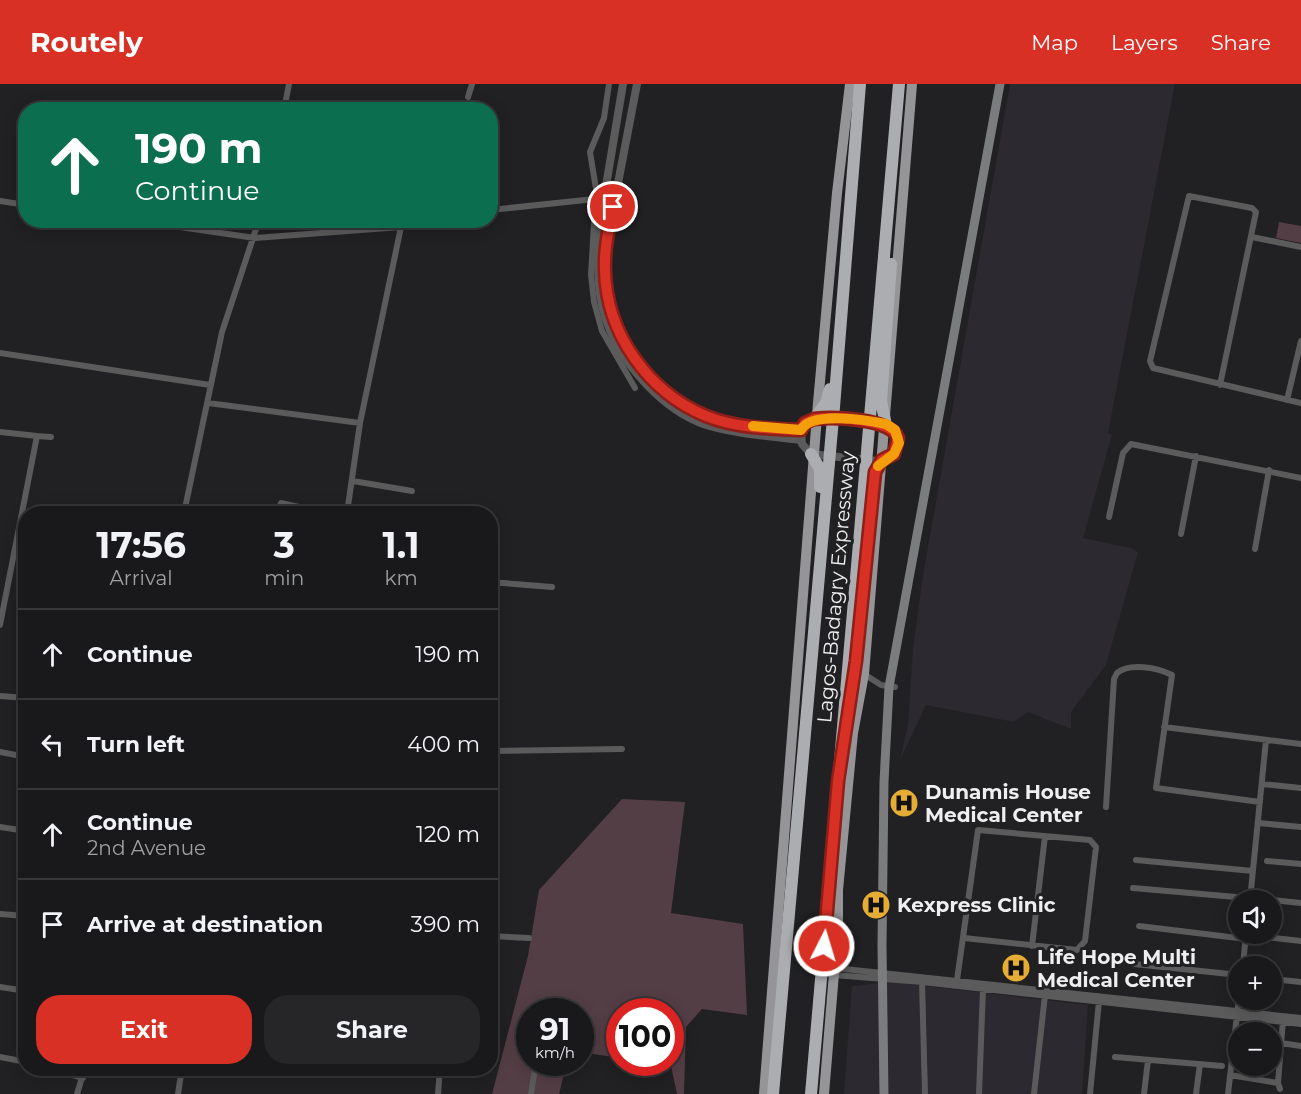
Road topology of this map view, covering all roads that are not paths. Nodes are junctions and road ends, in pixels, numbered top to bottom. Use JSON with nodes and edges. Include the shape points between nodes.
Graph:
{"nodes":[{"id":1,"x":290,"y":84,"type":"edge"},
{"id":2,"x":472,"y":84,"type":"edge"},
{"id":3,"x":609,"y":84,"type":"edge"},
{"id":4,"x":623,"y":84,"type":"edge"},
{"id":5,"x":637,"y":84,"type":"edge"},
{"id":6,"x":850,"y":84,"type":"edge"},
{"id":7,"x":860,"y":84,"type":"edge"},
{"id":8,"x":899,"y":84,"type":"edge"},
{"id":9,"x":912,"y":84,"type":"edge"},
{"id":10,"x":1002,"y":84,"type":"edge"},
{"id":11,"x":468,"y":97,"type":"dead end"},
{"id":12,"x":286,"y":102,"type":"edge"},
{"id":13,"x":857,"y":117,"type":"junction"},
{"id":14,"x":895,"y":131,"type":"junction"},
{"id":15,"x":595,"y":199,"type":"junction"},
{"id":16,"x":0,"y":201,"type":"edge"},
{"id":17,"x":18,"y":204,"type":"edge"},
{"id":18,"x":498,"y":209,"type":"edge"},
{"id":19,"x":187,"y":228,"type":"edge"},
{"id":20,"x":257,"y":228,"type":"edge"},
{"id":21,"x":388,"y":228,"type":"edge"},
{"id":22,"x":401,"y":228,"type":"edge"},
{"id":23,"x":1252,"y":237,"type":"junction"},
{"id":24,"x":255,"y":238,"type":"junction"},
{"id":25,"x":1301,"y":247,"type":"edge"},
{"id":26,"x":1301,"y":342,"type":"edge"},
{"id":27,"x":0,"y":353,"type":"edge"},
{"id":28,"x":642,"y":375,"type":"junction"},
{"id":29,"x":210,"y":385,"type":"junction"},
{"id":30,"x":1220,"y":385,"type":"junction"},
{"id":31,"x":635,"y":388,"type":"dead end"},
{"id":32,"x":1287,"y":400,"type":"junction"},
{"id":33,"x":208,"y":403,"type":"junction"},
{"id":34,"x":1301,"y":403,"type":"edge"},
{"id":35,"x":814,"y":419,"type":"junction"},
{"id":36,"x":360,"y":423,"type":"junction"},
{"id":37,"x":886,"y":424,"type":"junction"},
{"id":38,"x":801,"y":430,"type":"junction"},
{"id":39,"x":0,"y":432,"type":"edge"},
{"id":40,"x":36,"y":436,"type":"junction"},
{"id":41,"x":51,"y":437,"type":"dead end"},
{"id":42,"x":801,"y":440,"type":"junction"},
{"id":43,"x":811,"y":454,"type":"junction"},
{"id":44,"x":1196,"y":456,"type":"junction"},
{"id":45,"x":882,"y":460,"type":"junction"},
{"id":46,"x":1269,"y":470,"type":"junction"},
{"id":47,"x":1301,"y":478,"type":"edge"},
{"id":48,"x":353,"y":482,"type":"junction"},
{"id":49,"x":412,"y":491,"type":"dead end"},
{"id":50,"x":23,"y":506,"type":"edge"},
{"id":51,"x":186,"y":506,"type":"edge"},
{"id":52,"x":280,"y":506,"type":"edge"},
{"id":53,"x":294,"y":506,"type":"edge"},
{"id":54,"x":348,"y":506,"type":"edge"},
{"id":55,"x":1109,"y":518,"type":"dead end"},
{"id":56,"x":18,"y":530,"type":"edge"},
{"id":57,"x":1181,"y":534,"type":"dead end"},
{"id":58,"x":1255,"y":549,"type":"dead end"},
{"id":59,"x":498,"y":582,"type":"edge"},
{"id":60,"x":552,"y":587,"type":"dead end"},
{"id":61,"x":0,"y":625,"type":"edge"},
{"id":62,"x":863,"y":680,"type":"junction"},
{"id":63,"x":892,"y":687,"type":"junction"},
{"id":64,"x":0,"y":696,"type":"edge"},
{"id":65,"x":18,"y":697,"type":"edge"},
{"id":66,"x":1164,"y":727,"type":"junction"},
{"id":67,"x":1266,"y":740,"type":"junction"},
{"id":68,"x":1301,"y":744,"type":"edge"},
{"id":69,"x":622,"y":749,"type":"dead end"},
{"id":70,"x":498,"y":751,"type":"edge"},
{"id":71,"x":0,"y":752,"type":"edge"},
{"id":72,"x":18,"y":755,"type":"edge"},
{"id":73,"x":838,"y":781,"type":"junction"},
{"id":74,"x":1262,"y":784,"type":"junction"},
{"id":75,"x":1301,"y":788,"type":"edge"},
{"id":76,"x":801,"y":791,"type":"junction"},
{"id":77,"x":1260,"y":802,"type":"junction"},
{"id":78,"x":1106,"y":807,"type":"dead end"},
{"id":79,"x":1258,"y":823,"type":"junction"},
{"id":80,"x":0,"y":826,"type":"edge"},
{"id":81,"x":1301,"y":827,"type":"edge"},
{"id":82,"x":18,"y":829,"type":"edge"},
{"id":83,"x":1045,"y":836,"type":"junction"},
{"id":84,"x":1136,"y":860,"type":"dead end"},
{"id":85,"x":1267,"y":861,"type":"dead end"},
{"id":86,"x":1301,"y":864,"type":"edge"},
{"id":87,"x":1253,"y":871,"type":"junction"},
{"id":88,"x":1133,"y":888,"type":"dead end"},
{"id":89,"x":1251,"y":890,"type":"edge"},
{"id":90,"x":1228,"y":897,"type":"edge"},
{"id":91,"x":1282,"y":901,"type":"edge"},
{"id":92,"x":1301,"y":903,"type":"edge"},
{"id":93,"x":0,"y":914,"type":"edge"},
{"id":94,"x":18,"y":915,"type":"edge"},
{"id":95,"x":1139,"y":926,"type":"dead end"},
{"id":96,"x":1228,"y":934,"type":"edge"},
{"id":97,"x":498,"y":936,"type":"edge"},
{"id":98,"x":529,"y":938,"type":"dead end"},
{"id":99,"x":964,"y":938,"type":"junction"},
{"id":100,"x":1282,"y":939,"type":"edge"},
{"id":101,"x":1301,"y":942,"type":"edge"},
{"id":102,"x":1032,"y":946,"type":"junction"},
{"id":103,"x":1134,"y":964,"type":"dead end"},
{"id":104,"x":834,"y":972,"type":"junction"},
{"id":105,"x":1228,"y":974,"type":"edge"},
{"id":106,"x":885,"y":975,"type":"junction"},
{"id":107,"x":957,"y":980,"type":"junction"},
{"id":108,"x":1282,"y":980,"type":"edge"},
{"id":109,"x":922,"y":982,"type":"junction"},
{"id":110,"x":1301,"y":982,"type":"edge"},
{"id":111,"x":0,"y":987,"type":"edge"},
{"id":112,"x":983,"y":989,"type":"junction"},
{"id":113,"x":18,"y":990,"type":"edge"},
{"id":114,"x":1045,"y":995,"type":"junction"},
{"id":115,"x":1099,"y":1001,"type":"junction"},
{"id":116,"x":1237,"y":1010,"type":"edge"},
{"id":117,"x":1237,"y":1013,"type":"junction"},
{"id":118,"x":1301,"y":1018,"type":"edge"},
{"id":119,"x":1283,"y":1019,"type":"junction"},
{"id":120,"x":1236,"y":1022,"type":"edge"},
{"id":121,"x":1301,"y":1024,"type":"edge"},
{"id":122,"x":1282,"y":1031,"type":"edge"},
{"id":123,"x":1282,"y":1043,"type":"edge"},
{"id":124,"x":1301,"y":1046,"type":"edge"},
{"id":125,"x":1115,"y":1057,"type":"dead end"},
{"id":126,"x":0,"y":1058,"type":"edge"},
{"id":127,"x":1148,"y":1060,"type":"junction"},
{"id":128,"x":18,"y":1061,"type":"edge"},
{"id":129,"x":1200,"y":1064,"type":"junction"},
{"id":130,"x":1222,"y":1066,"type":"dead end"},
{"id":131,"x":77,"y":1076,"type":"edge"},
{"id":132,"x":181,"y":1076,"type":"edge"},
{"id":133,"x":440,"y":1076,"type":"edge"},
{"id":134,"x":534,"y":1076,"type":"edge"},
{"id":135,"x":1230,"y":1076,"type":"edge"},
{"id":136,"x":1234,"y":1076,"type":"edge"},
{"id":137,"x":1279,"y":1076,"type":"edge"},
{"id":138,"x":82,"y":1078,"type":"joint"},
{"id":139,"x":77,"y":1094,"type":"edge"},
{"id":140,"x":178,"y":1094,"type":"edge"},
{"id":141,"x":438,"y":1094,"type":"edge"},
{"id":142,"x":531,"y":1094,"type":"edge"},
{"id":143,"x":764,"y":1094,"type":"edge"},
{"id":144,"x":773,"y":1094,"type":"edge"},
{"id":145,"x":811,"y":1094,"type":"edge"},
{"id":146,"x":824,"y":1094,"type":"edge"},
{"id":147,"x":884,"y":1094,"type":"edge"},
{"id":148,"x":889,"y":1094,"type":"edge"},
{"id":149,"x":925,"y":1094,"type":"edge"},
{"id":150,"x":979,"y":1094,"type":"edge"},
{"id":151,"x":1034,"y":1094,"type":"edge"},
{"id":152,"x":1090,"y":1094,"type":"edge"},
{"id":153,"x":1144,"y":1094,"type":"edge"},
{"id":154,"x":1196,"y":1094,"type":"edge"},
{"id":155,"x":1228,"y":1094,"type":"edge"}],
"edges":[{"from":1,"to":12,"type":"street"},
{"from":2,"to":11,"type":"street"},
{"from":3,"to":15,"type":"street","via":[[604,118],[590,152]]},
{"from":4,"to":28,"type":"street","via":[[597,244],[597,276],[600,301],[614,338]]},
{"from":5,"to":28,"type":"street","via":[[605,250],[605,271],[610,309]]},
{"from":6,"to":143,"type":"main road","name":"Lagos-Badagry Expressway","via":[[818,403]]},
{"from":7,"to":13,"type":"highway","name":"Lagos-Badagry Expressway"},
{"from":8,"to":14,"type":"highway","name":"Lagos-Badagry Expressway"},
{"from":9,"to":62,"type":"main road","name":"Lagos-Badagry Expressway"},
{"from":10,"to":63,"type":"main road"},
{"from":13,"to":35,"type":"highway","via":[[846,188],[829,396]]},
{"from":13,"to":76,"type":"highway","name":"Lagos-Badagry Expressway"},
{"from":14,"to":37,"type":"highway","via":[[889,314],[880,406]]},
{"from":14,"to":73,"type":"highway","name":"Lagos-Badagry Expressway"},
{"from":15,"to":18,"type":"street"},
{"from":15,"to":31,"type":"street","via":[[591,275],[594,302],[602,331]]},
{"from":16,"to":17,"type":"street"},
{"from":19,"to":24,"type":"street"},
{"from":20,"to":24,"type":"street"},
{"from":21,"to":24,"type":"street"},
{"from":22,"to":36,"type":"street"},
{"from":23,"to":25,"type":"street"},
{"from":23,"to":30,"type":"street"},
{"from":23,"to":30,"type":"street","via":[[1257,212],[1252,208],[1194,196],[1185,200],[1150,361],[1153,368]]},
{"from":24,"to":29,"type":"street","via":[[222,332]]},
{"from":26,"to":32,"type":"street"},
{"from":27,"to":29,"type":"street"},
{"from":28,"to":38,"type":"street","via":[[708,417],[728,423]]},
{"from":28,"to":42,"type":"street","via":[[659,397],[704,424]]},
{"from":29,"to":33,"type":"street"},
{"from":30,"to":32,"type":"street"},
{"from":32,"to":34,"type":"street"},
{"from":33,"to":36,"type":"street"},
{"from":33,"to":51,"type":"street"},
{"from":35,"to":37,"type":"street"},
{"from":35,"to":38,"type":"street"},
{"from":36,"to":48,"type":"street"},
{"from":37,"to":45,"type":"street","via":[[895,430],[899,443],[894,454]]},
{"from":38,"to":42,"type":"street"},
{"from":39,"to":40,"type":"street"},
{"from":40,"to":41,"type":"street"},
{"from":40,"to":50,"type":"street"},
{"from":42,"to":43,"type":"street"},
{"from":43,"to":45,"type":"street"},
{"from":43,"to":76,"type":"highway","via":[[820,475]]},
{"from":44,"to":46,"type":"street"},
{"from":44,"to":55,"type":"street","via":[[1131,444],[1123,453]]},
{"from":44,"to":57,"type":"street"},
{"from":45,"to":73,"type":"highway","via":[[875,472],[856,661]]},
{"from":46,"to":47,"type":"street"},
{"from":46,"to":58,"type":"street"},
{"from":48,"to":49,"type":"street"},
{"from":48,"to":54,"type":"street"},
{"from":52,"to":53,"type":"street"},
{"from":56,"to":61,"type":"street"},
{"from":59,"to":60,"type":"street"},
{"from":62,"to":63,"type":"street"},
{"from":62,"to":104,"type":"main road","name":"Lagos-Badagry Expressway","via":[[853,733]]},
{"from":63,"to":106,"type":"main road","via":[[884,782]]},
{"from":64,"to":65,"type":"street"},
{"from":66,"to":67,"type":"street"},
{"from":66,"to":77,"type":"street","via":[[1156,788]]},
{"from":66,"to":78,"type":"street","via":[[1172,675],[1157,669],[1123,668],[1114,678]]},
{"from":67,"to":68,"type":"street"},
{"from":67,"to":74,"type":"street"},
{"from":69,"to":70,"type":"street"},
{"from":71,"to":72,"type":"street"},
{"from":73,"to":145,"type":"highway","name":"Lagos-Badagry Expressway"},
{"from":74,"to":75,"type":"street"},
{"from":74,"to":77,"type":"street"},
{"from":76,"to":144,"type":"highway","name":"Lagos-Badagry Expressway"},
{"from":77,"to":79,"type":"street"},
{"from":79,"to":81,"type":"street"},
{"from":79,"to":87,"type":"street"},
{"from":80,"to":82,"type":"street"},
{"from":83,"to":99,"type":"street","via":[[978,830]]},
{"from":83,"to":102,"type":"street"},
{"from":83,"to":102,"type":"street","via":[[1090,840],[1096,847],[1085,941],[1077,950]]},
{"from":84,"to":87,"type":"street"},
{"from":85,"to":86,"type":"street"},
{"from":87,"to":89,"type":"street"},
{"from":88,"to":90,"type":"street"},
{"from":91,"to":92,"type":"street"},
{"from":93,"to":94,"type":"street"},
{"from":95,"to":96,"type":"street"},
{"from":97,"to":98,"type":"street"},
{"from":99,"to":102,"type":"street"},
{"from":99,"to":107,"type":"street"},
{"from":100,"to":101,"type":"street"},
{"from":103,"to":105,"type":"street"},
{"from":104,"to":106,"type":"street"},
{"from":104,"to":146,"type":"main road","name":"Lagos-Badagry Expressway"},
{"from":106,"to":107,"type":"street"},
{"from":106,"to":109,"type":"street"},
{"from":106,"to":147,"type":"main road"},
{"from":106,"to":148,"type":"main road"},
{"from":107,"to":117,"type":"street"},
{"from":108,"to":110,"type":"street"},
{"from":109,"to":112,"type":"street"},
{"from":109,"to":149,"type":"street"},
{"from":111,"to":113,"type":"street"},
{"from":112,"to":114,"type":"street"},
{"from":112,"to":150,"type":"street"},
{"from":114,"to":115,"type":"street"},
{"from":114,"to":151,"type":"street"},
{"from":115,"to":117,"type":"street"},
{"from":115,"to":152,"type":"street"},
{"from":116,"to":117,"type":"street"},
{"from":117,"to":119,"type":"street"},
{"from":117,"to":120,"type":"street"},
{"from":118,"to":119,"type":"street"},
{"from":119,"to":121,"type":"street"},
{"from":119,"to":122,"type":"street"},
{"from":123,"to":124,"type":"street"},
{"from":125,"to":127,"type":"street"},
{"from":126,"to":128,"type":"street"},
{"from":127,"to":129,"type":"street"},
{"from":127,"to":153,"type":"street"},
{"from":129,"to":130,"type":"street"},
{"from":129,"to":154,"type":"street"},
{"from":131,"to":138,"type":"street"},
{"from":132,"to":140,"type":"street"},
{"from":133,"to":141,"type":"street"},
{"from":134,"to":142,"type":"street"},
{"from":135,"to":155,"type":"street"},
{"from":136,"to":137,"type":"street","via":[[1279,1086]]},
{"from":138,"to":139,"type":"street"}]}
